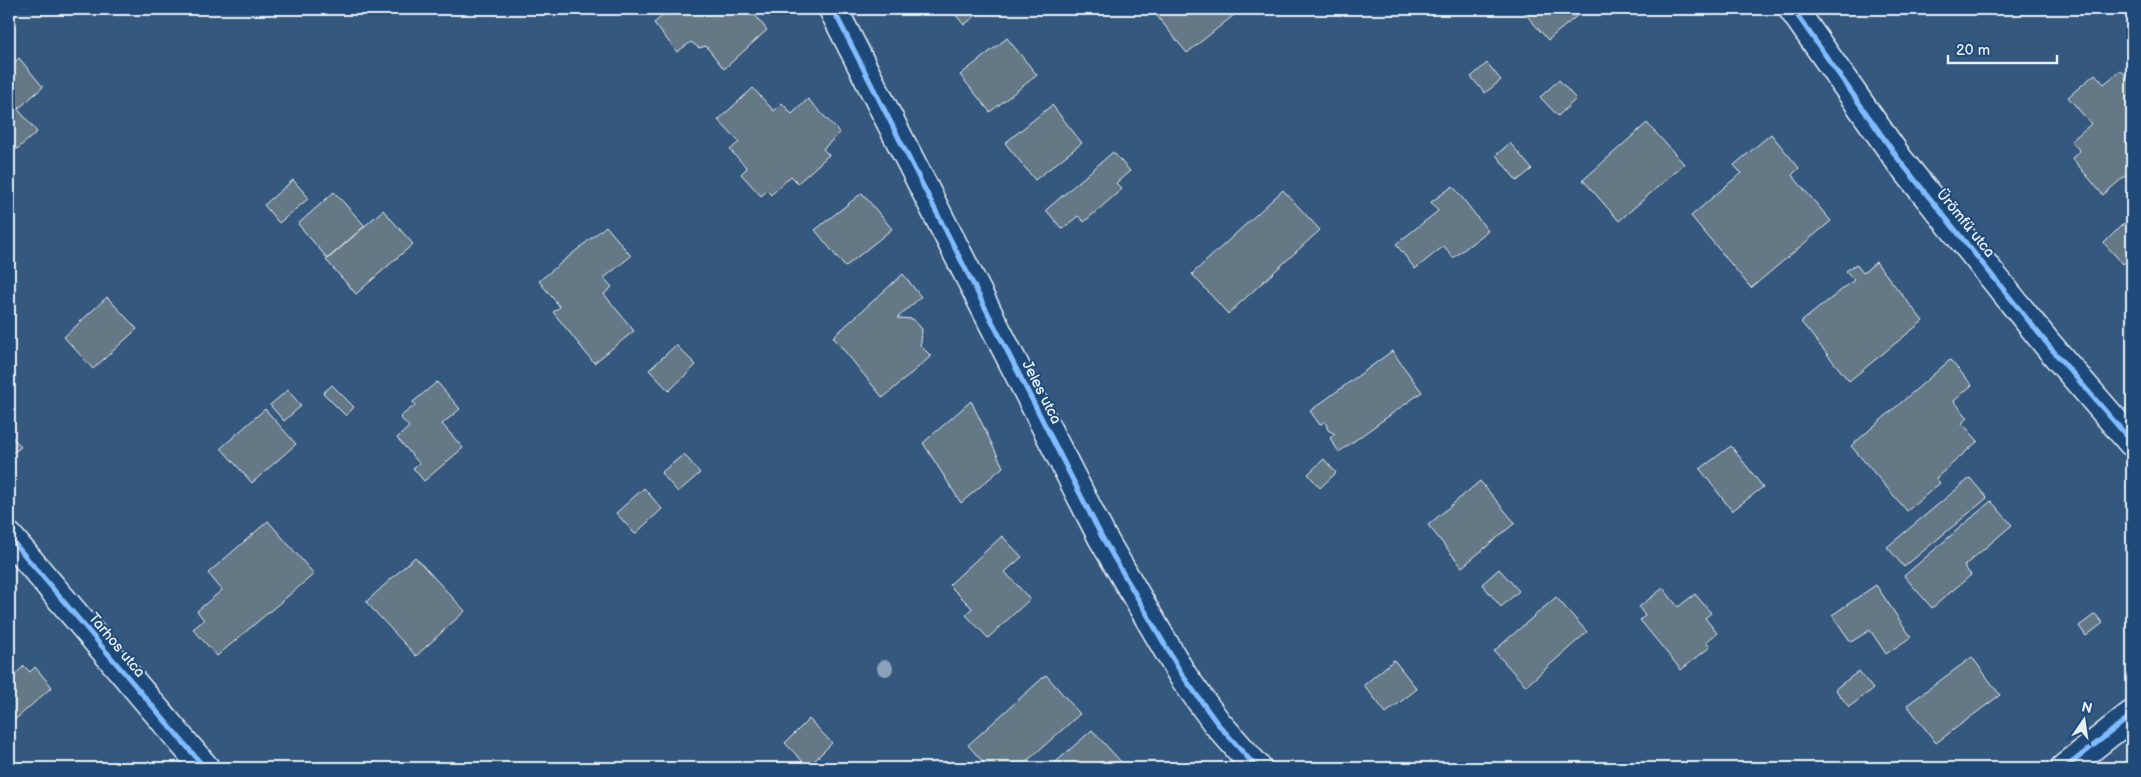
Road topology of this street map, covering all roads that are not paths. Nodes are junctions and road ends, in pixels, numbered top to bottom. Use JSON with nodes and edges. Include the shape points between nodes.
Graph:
{"nodes":[{"id":1,"x":833,"y":9,"type":"edge"},
{"id":2,"x":1793,"y":9,"type":"edge"},
{"id":3,"x":2132,"y":442,"type":"edge"},
{"id":4,"x":9,"y":537,"type":"edge"},
{"id":5,"x":2132,"y":715,"type":"edge"},
{"id":6,"x":205,"y":768,"type":"edge"},
{"id":7,"x":1257,"y":768,"type":"edge"},
{"id":8,"x":2065,"y":768,"type":"edge"}],
"edges":[{"from":1,"to":7,"type":"street","name":"Jeles utca","via":[[1102,537],[1183,676],[1217,723]]},
{"from":2,"to":3,"type":"street","name":"Ürömfű utca","via":[[1899,160],[2049,346]]},
{"from":4,"to":6,"type":"street","name":"Tarhos utca"},
{"from":5,"to":8,"type":"street"}]}
